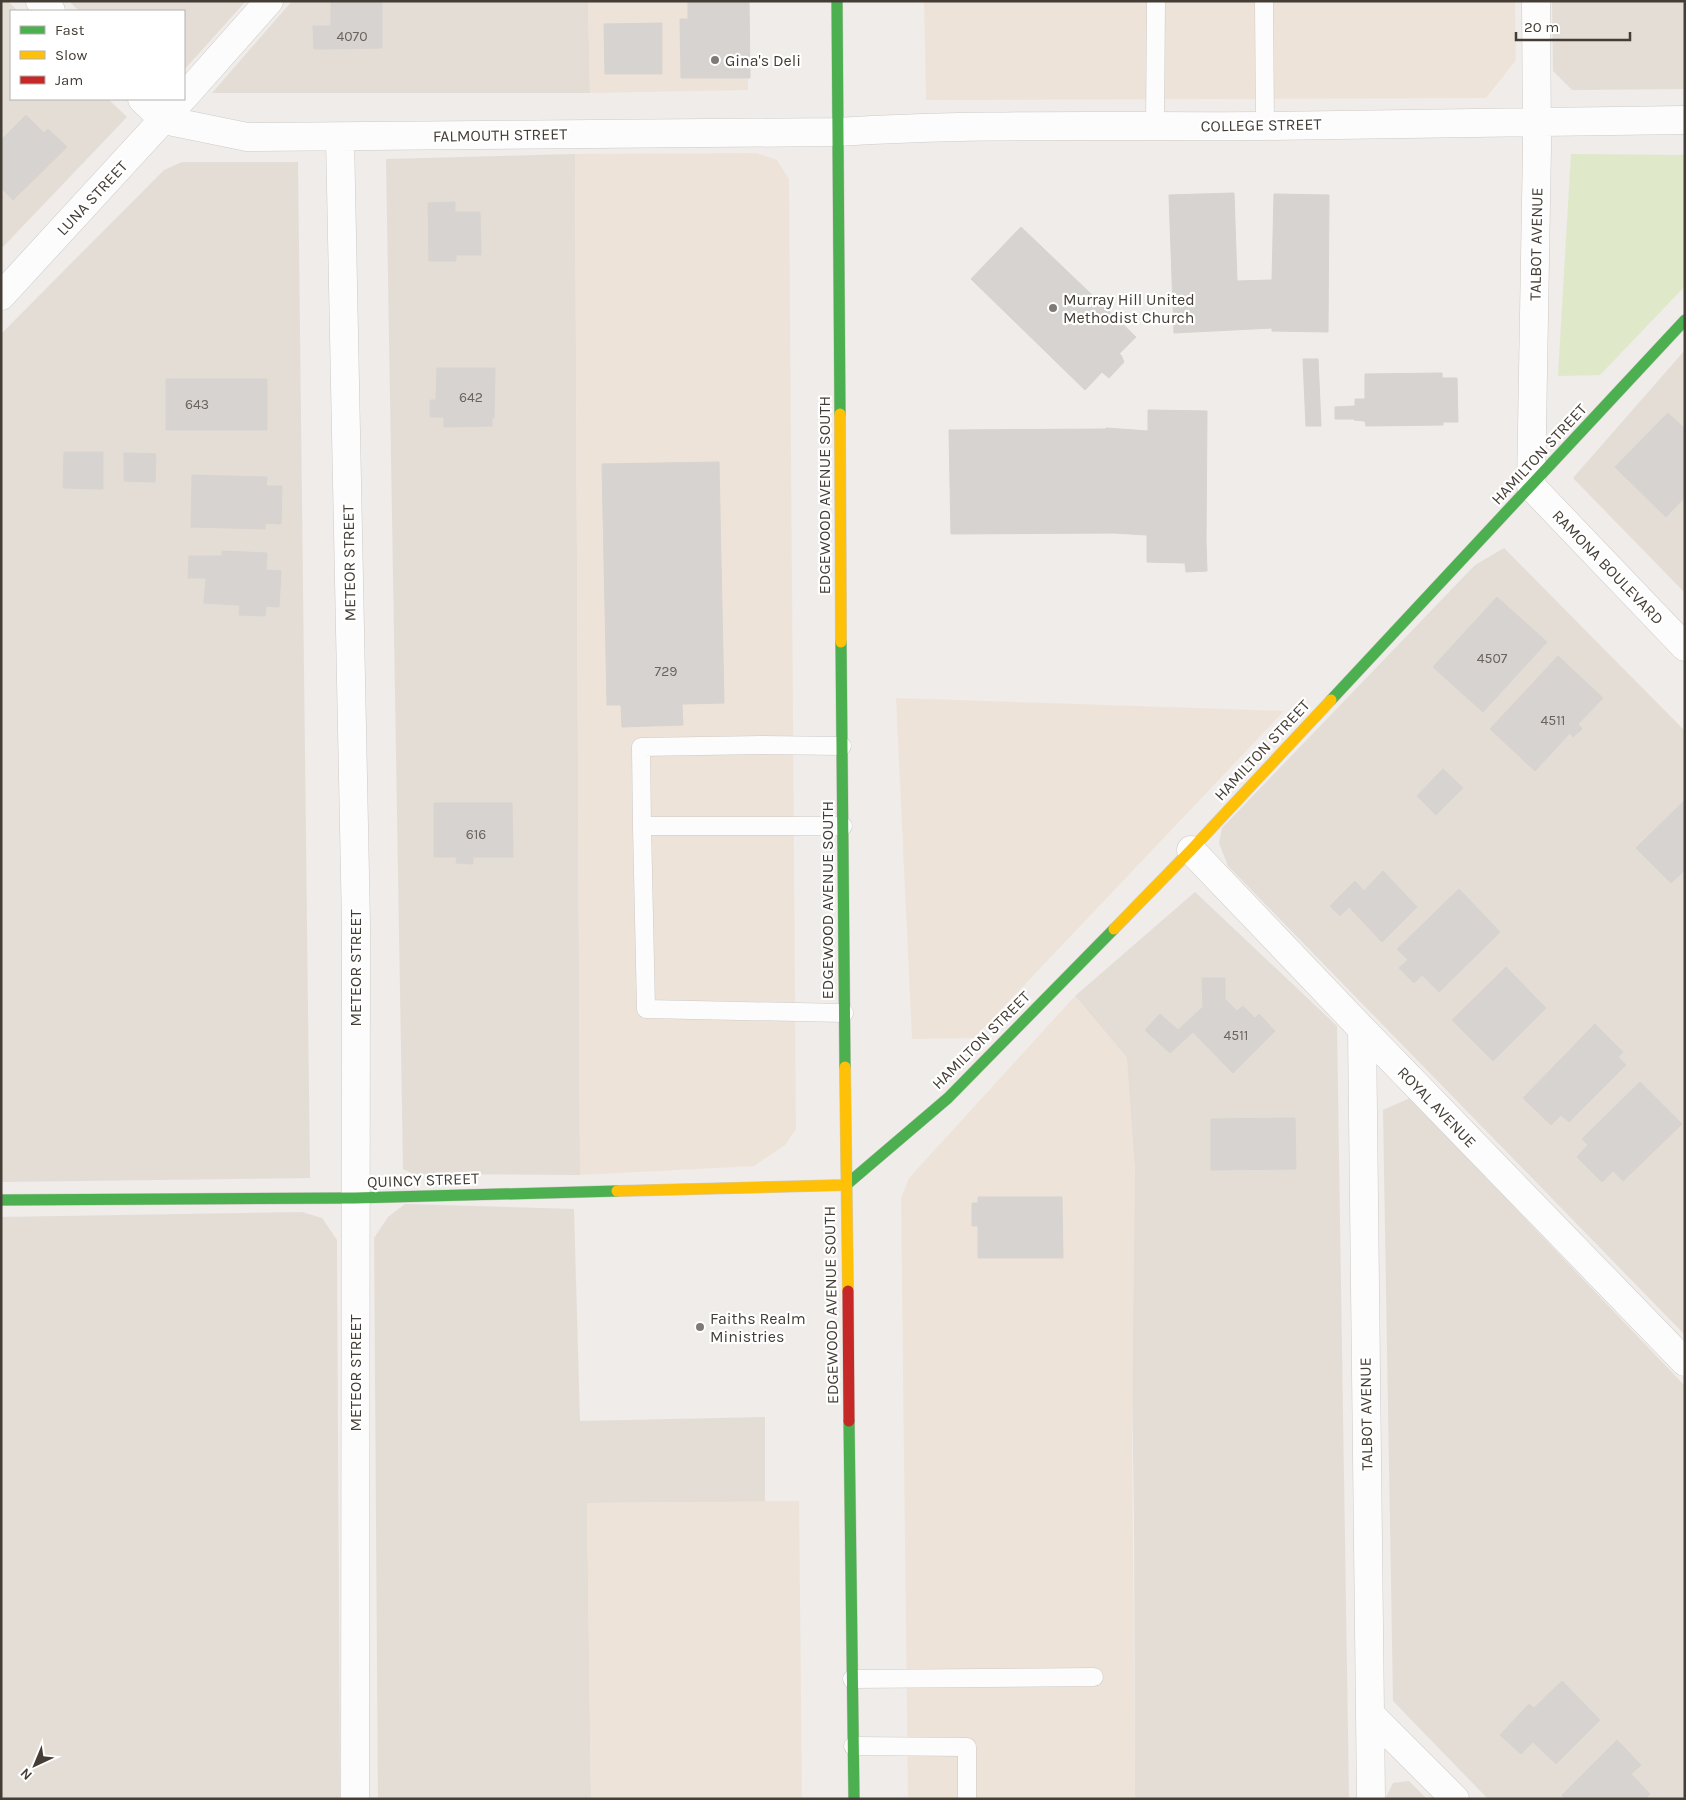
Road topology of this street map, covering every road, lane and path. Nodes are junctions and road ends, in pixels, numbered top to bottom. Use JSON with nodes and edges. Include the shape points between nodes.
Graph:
{"nodes":[{"id":1,"x":40,"y":1,"type":"edge"},
{"id":2,"x":269,"y":1,"type":"edge"},
{"id":3,"x":837,"y":1,"type":"edge"},
{"id":4,"x":1156,"y":1,"type":"edge"},
{"id":5,"x":1264,"y":1,"type":"edge"},
{"id":6,"x":1536,"y":1,"type":"edge"},
{"id":7,"x":50,"y":10,"type":"edge"},
{"id":8,"x":185,"y":96,"type":"edge"},
{"id":9,"x":143,"y":100,"type":"edge"},
{"id":10,"x":181,"y":100,"type":"edge"},
{"id":11,"x":164,"y":120,"type":"junction"},
{"id":12,"x":1685,"y":120,"type":"edge"},
{"id":13,"x":1537,"y":121,"type":"junction"},
{"id":14,"x":1155,"y":126,"type":"junction"},
{"id":15,"x":1265,"y":126,"type":"junction"},
{"id":16,"x":837,"y":132,"type":"junction"},
{"id":17,"x":340,"y":137,"type":"junction"},
{"id":18,"x":1,"y":296,"type":"edge"},
{"id":19,"x":1685,"y":320,"type":"edge"},
{"id":20,"x":1531,"y":486,"type":"junction"},
{"id":21,"x":1685,"y":646,"type":"edge"},
{"id":22,"x":842,"y":746,"type":"junction"},
{"id":23,"x":642,"y":826,"type":"junction"},
{"id":24,"x":843,"y":826,"type":"junction"},
{"id":25,"x":1191,"y":850,"type":"junction"},
{"id":26,"x":844,"y":1013,"type":"junction"},
{"id":27,"x":1362,"y":1029,"type":"junction"},
{"id":28,"x":846,"y":1184,"type":"junction"},
{"id":29,"x":355,"y":1198,"type":"junction"},
{"id":30,"x":1,"y":1200,"type":"edge"},
{"id":31,"x":1685,"y":1362,"type":"edge"},
{"id":32,"x":1094,"y":1677,"type":"dead end"},
{"id":33,"x":852,"y":1679,"type":"junction"},
{"id":34,"x":1370,"y":1714,"type":"junction"},
{"id":35,"x":853,"y":1746,"type":"junction"},
{"id":36,"x":355,"y":1799,"type":"edge"},
{"id":37,"x":854,"y":1799,"type":"edge"},
{"id":38,"x":967,"y":1799,"type":"edge"},
{"id":39,"x":1371,"y":1799,"type":"edge"},
{"id":40,"x":1454,"y":1799,"type":"edge"}],
"edges":[{"from":1,"to":7,"type":"street"},
{"from":2,"to":8,"type":"street","name":"LUNA STREET"},
{"from":3,"to":16,"type":"street","name":"EDGEWOOD AVENUE SOUTH"},
{"from":4,"to":14,"type":"lane"},
{"from":5,"to":15,"type":"lane"},
{"from":6,"to":13,"type":"street","name":"TALBOT AVENUE"},
{"from":9,"to":11,"type":"street"},
{"from":10,"to":11,"type":"street","name":"LUNA STREET"},
{"from":11,"to":17,"type":"street","name":"FALMOUTH STREET","via":[[246,136]]},
{"from":11,"to":18,"type":"street","name":"LUNA STREET"},
{"from":12,"to":13,"type":"street","name":"COLLEGE STREET"},
{"from":13,"to":15,"type":"street","name":"COLLEGE STREET"},
{"from":13,"to":20,"type":"street","name":"TALBOT AVENUE"},
{"from":14,"to":15,"type":"street","name":"COLLEGE STREET"},
{"from":14,"to":16,"type":"street","name":"COLLEGE STREET","via":[[920,127]]},
{"from":16,"to":17,"type":"street","name":"FALMOUTH STREET"},
{"from":16,"to":22,"type":"street","name":"EDGEWOOD AVENUE SOUTH"},
{"from":17,"to":29,"type":"street","name":"METEOR STREET","via":[[356,925]]},
{"from":19,"to":20,"type":"street","name":"HAMILTON STREET"},
{"from":20,"to":21,"type":"street","name":"RAMONA BOULEVARD"},
{"from":20,"to":25,"type":"street","name":"HAMILTON STREET"},
{"from":22,"to":23,"type":"lane","via":[[641,747]]},
{"from":22,"to":24,"type":"street","name":"EDGEWOOD AVENUE SOUTH"},
{"from":23,"to":24,"type":"lane"},
{"from":23,"to":26,"type":"lane","via":[[646,1009]]},
{"from":24,"to":26,"type":"street","name":"EDGEWOOD AVENUE SOUTH"},
{"from":25,"to":27,"type":"street","name":"ROYAL AVENUE"},
{"from":25,"to":28,"type":"street","name":"HAMILTON STREET","via":[[948,1098]]},
{"from":26,"to":28,"type":"street","name":"EDGEWOOD AVENUE SOUTH"},
{"from":27,"to":31,"type":"street","name":"ROYAL AVENUE"},
{"from":27,"to":34,"type":"street","name":"TALBOT AVENUE"},
{"from":28,"to":29,"type":"street","name":"QUINCY STREET"},
{"from":28,"to":33,"type":"street","name":"EDGEWOOD AVENUE SOUTH"},
{"from":29,"to":30,"type":"street","name":"QUINCY STREET"},
{"from":29,"to":36,"type":"street","name":"METEOR STREET"},
{"from":32,"to":33,"type":"lane"},
{"from":33,"to":35,"type":"street","name":"EDGEWOOD AVENUE SOUTH"},
{"from":34,"to":39,"type":"street","name":"TALBOT AVENUE"},
{"from":34,"to":40,"type":"street"},
{"from":35,"to":37,"type":"street","name":"EDGEWOOD AVENUE SOUTH"},
{"from":35,"to":38,"type":"lane","via":[[967,1747]]}]}
